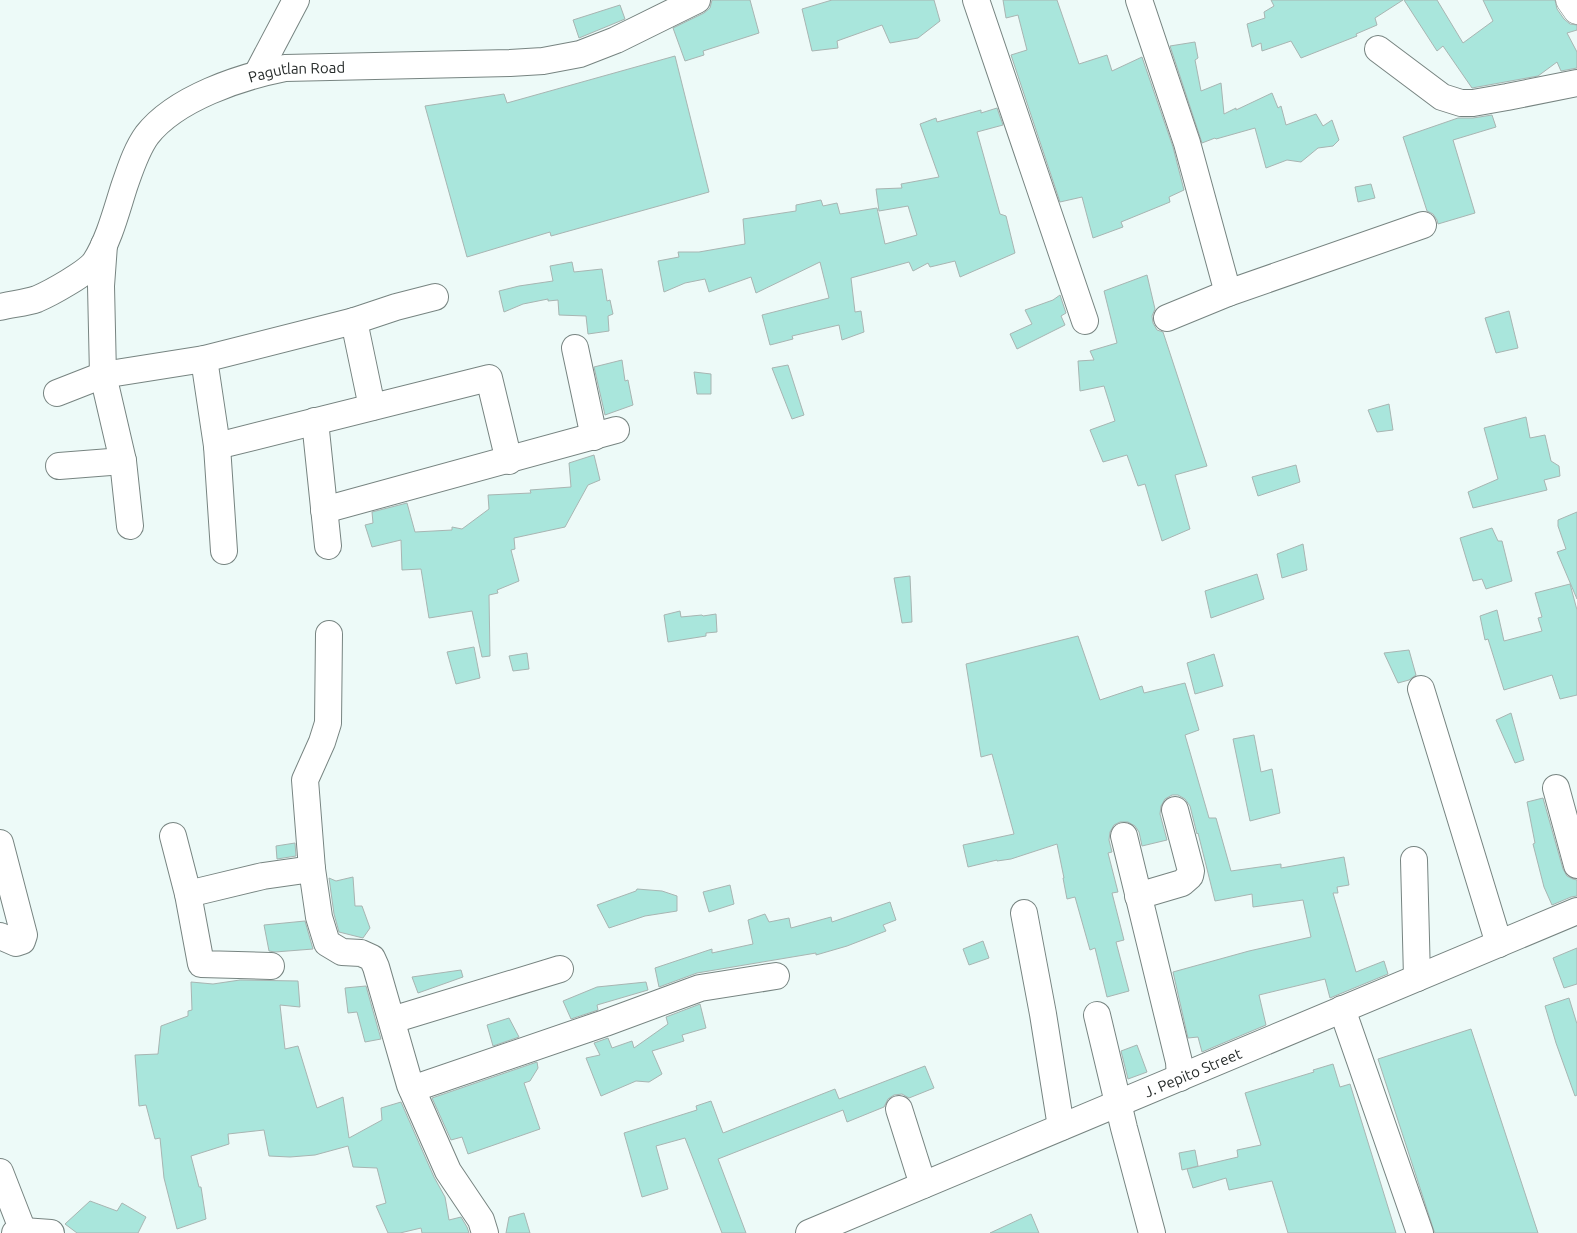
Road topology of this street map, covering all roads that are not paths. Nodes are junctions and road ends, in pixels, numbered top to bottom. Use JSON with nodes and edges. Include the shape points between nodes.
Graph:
{"nodes":[{"id":1,"x":296,"y":0,"type":"edge"},
{"id":2,"x":697,"y":0,"type":"edge"},
{"id":3,"x":976,"y":0,"type":"edge"},
{"id":4,"x":1139,"y":0,"type":"edge"},
{"id":5,"x":1570,"y":0,"type":"edge"},
{"id":6,"x":651,"y":10,"type":"edge"},
{"id":7,"x":1577,"y":10,"type":"edge"},
{"id":8,"x":1378,"y":49,"type":"dead end"},
{"id":9,"x":257,"y":74,"type":"junction"},
{"id":10,"x":1577,"y":82,"type":"edge"},
{"id":11,"x":1423,"y":225,"type":"dead end"},
{"id":12,"x":104,"y":244,"type":"junction"},
{"id":13,"x":1228,"y":293,"type":"junction"},
{"id":14,"x":435,"y":297,"type":"dead end"},
{"id":15,"x":0,"y":307,"type":"edge"},
{"id":16,"x":1167,"y":318,"type":"dead end"},
{"id":17,"x":354,"y":321,"type":"junction"},
{"id":18,"x":1085,"y":321,"type":"dead end"},
{"id":19,"x":575,"y":348,"type":"dead end"},
{"id":20,"x":204,"y":359,"type":"junction"},
{"id":21,"x":103,"y":375,"type":"junction"},
{"id":22,"x":57,"y":393,"type":"dead end"},
{"id":23,"x":372,"y":407,"type":"junction"},
{"id":24,"x":315,"y":421,"type":"junction"},
{"id":25,"x":217,"y":446,"type":"junction"},
{"id":26,"x":508,"y":460,"type":"junction"},
{"id":27,"x":123,"y":461,"type":"junction"},
{"id":28,"x":59,"y":466,"type":"dead end"},
{"id":29,"x":324,"y":510,"type":"junction"},
{"id":30,"x":130,"y":526,"type":"dead end"},
{"id":31,"x":328,"y":546,"type":"dead end"},
{"id":32,"x":224,"y":551,"type":"dead end"},
{"id":33,"x":330,"y":634,"type":"dead end"},
{"id":34,"x":1421,"y":689,"type":"dead end"},
{"id":35,"x":1556,"y":788,"type":"dead end"},
{"id":36,"x":1175,"y":810,"type":"dead end"},
{"id":37,"x":173,"y":836,"type":"dead end"},
{"id":38,"x":1124,"y":836,"type":"dead end"},
{"id":39,"x":0,"y":843,"type":"edge"},
{"id":40,"x":1414,"y":860,"type":"dead end"},
{"id":41,"x":1577,"y":865,"type":"edge"},
{"id":42,"x":312,"y":869,"type":"junction"},
{"id":43,"x":188,"y":894,"type":"junction"},
{"id":44,"x":1138,"y":896,"type":"junction"},
{"id":45,"x":1577,"y":911,"type":"edge"},
{"id":46,"x":1024,"y":913,"type":"dead end"},
{"id":47,"x":0,"y":936,"type":"edge"},
{"id":48,"x":1499,"y":944,"type":"junction"},
{"id":49,"x":271,"y":966,"type":"dead end"},
{"id":50,"x":560,"y":969,"type":"dead end"},
{"id":51,"x":776,"y":976,"type":"dead end"},
{"id":52,"x":1417,"y":978,"type":"junction"},
{"id":53,"x":1342,"y":1009,"type":"junction"},
{"id":54,"x":1097,"y":1015,"type":"dead end"},
{"id":55,"x":392,"y":1020,"type":"junction"},
{"id":56,"x":1180,"y":1078,"type":"junction"},
{"id":57,"x":412,"y":1090,"type":"junction"},
{"id":58,"x":1118,"y":1103,"type":"junction"},
{"id":59,"x":899,"y":1109,"type":"dead end"},
{"id":60,"x":1062,"y":1127,"type":"junction"},
{"id":61,"x":0,"y":1172,"type":"edge"},
{"id":62,"x":923,"y":1185,"type":"junction"},
{"id":63,"x":19,"y":1232,"type":"edge"},
{"id":64,"x":51,"y":1233,"type":"edge"},
{"id":65,"x":485,"y":1233,"type":"edge"},
{"id":66,"x":809,"y":1233,"type":"edge"},
{"id":67,"x":1152,"y":1233,"type":"edge"},
{"id":68,"x":1420,"y":1233,"type":"edge"}],
"edges":[{"from":1,"to":9,"type":"street"},
{"from":2,"to":6,"type":"street","name":"Pagutlan Road"},
{"from":3,"to":18,"type":"street"},
{"from":4,"to":13,"type":"street","via":[[1187,143]]},
{"from":5,"to":7,"type":"highway"},
{"from":6,"to":9,"type":"street","name":"Pagutlan Road","via":[[616,40],[580,54],[543,61],[285,68]]},
{"from":8,"to":10,"type":"street","via":[[1442,97],[1461,103],[1507,98]]},
{"from":9,"to":12,"type":"street","name":"Pagutlan Road","via":[[194,98],[147,135],[134,160]]},
{"from":11,"to":13,"type":"street"},
{"from":12,"to":15,"type":"street","name":"Pagutlan Road","via":[[91,266],[56,289],[36,299]]},
{"from":12,"to":21,"type":"street","via":[[101,286]]},
{"from":13,"to":16,"type":"street"},
{"from":14,"to":17,"type":"street"},
{"from":17,"to":20,"type":"street"},
{"from":17,"to":23,"type":"street"},
{"from":19,"to":26,"type":"street","via":[[605,434]]},
{"from":20,"to":21,"type":"street"},
{"from":20,"to":25,"type":"street"},
{"from":21,"to":22,"type":"street"},
{"from":21,"to":27,"type":"street"},
{"from":23,"to":24,"type":"street"},
{"from":23,"to":26,"type":"street","via":[[490,378]]},
{"from":24,"to":25,"type":"street"},
{"from":24,"to":29,"type":"street"},
{"from":25,"to":32,"type":"street"},
{"from":26,"to":29,"type":"street"},
{"from":27,"to":28,"type":"street"},
{"from":27,"to":30,"type":"street"},
{"from":29,"to":31,"type":"street"},
{"from":33,"to":42,"type":"street","via":[[328,723],[305,780]]},
{"from":34,"to":48,"type":"street"},
{"from":35,"to":41,"type":"street"},
{"from":36,"to":44,"type":"street","via":[[1190,876],[1182,883]]},
{"from":37,"to":43,"type":"street"},
{"from":38,"to":44,"type":"street"},
{"from":39,"to":47,"type":"street","via":[[24,935],[22,941],[16,943]]},
{"from":40,"to":52,"type":"street"},
{"from":42,"to":43,"type":"street","via":[[264,876]]},
{"from":42,"to":55,"type":"street","via":[[327,942],[342,952],[361,953],[372,958]]},
{"from":43,"to":49,"type":"street","via":[[201,964]]},
{"from":44,"to":56,"type":"street","via":[[1179,1062]]},
{"from":45,"to":48,"type":"street","name":"J. Pepito Street"},
{"from":46,"to":60,"type":"street"},
{"from":48,"to":52,"type":"street","name":"J. Pepito Street"},
{"from":50,"to":55,"type":"street"},
{"from":51,"to":57,"type":"street","via":[[700,988]]},
{"from":52,"to":53,"type":"street","name":"J. Pepito Street"},
{"from":53,"to":56,"type":"street","name":"J. Pepito Street"},
{"from":53,"to":68,"type":"street"},
{"from":54,"to":58,"type":"street"},
{"from":55,"to":57,"type":"street"},
{"from":56,"to":58,"type":"street","name":"J. Pepito Street"},
{"from":57,"to":65,"type":"street","via":[[448,1171],[481,1220]]},
{"from":58,"to":60,"type":"street","name":"J. Pepito Street"},
{"from":58,"to":67,"type":"street"},
{"from":59,"to":62,"type":"street"},
{"from":60,"to":62,"type":"street","name":"J. Pepito Street"},
{"from":61,"to":63,"type":"street"},
{"from":62,"to":66,"type":"street","name":"J. Pepito Street"},
{"from":63,"to":64,"type":"street"}]}
